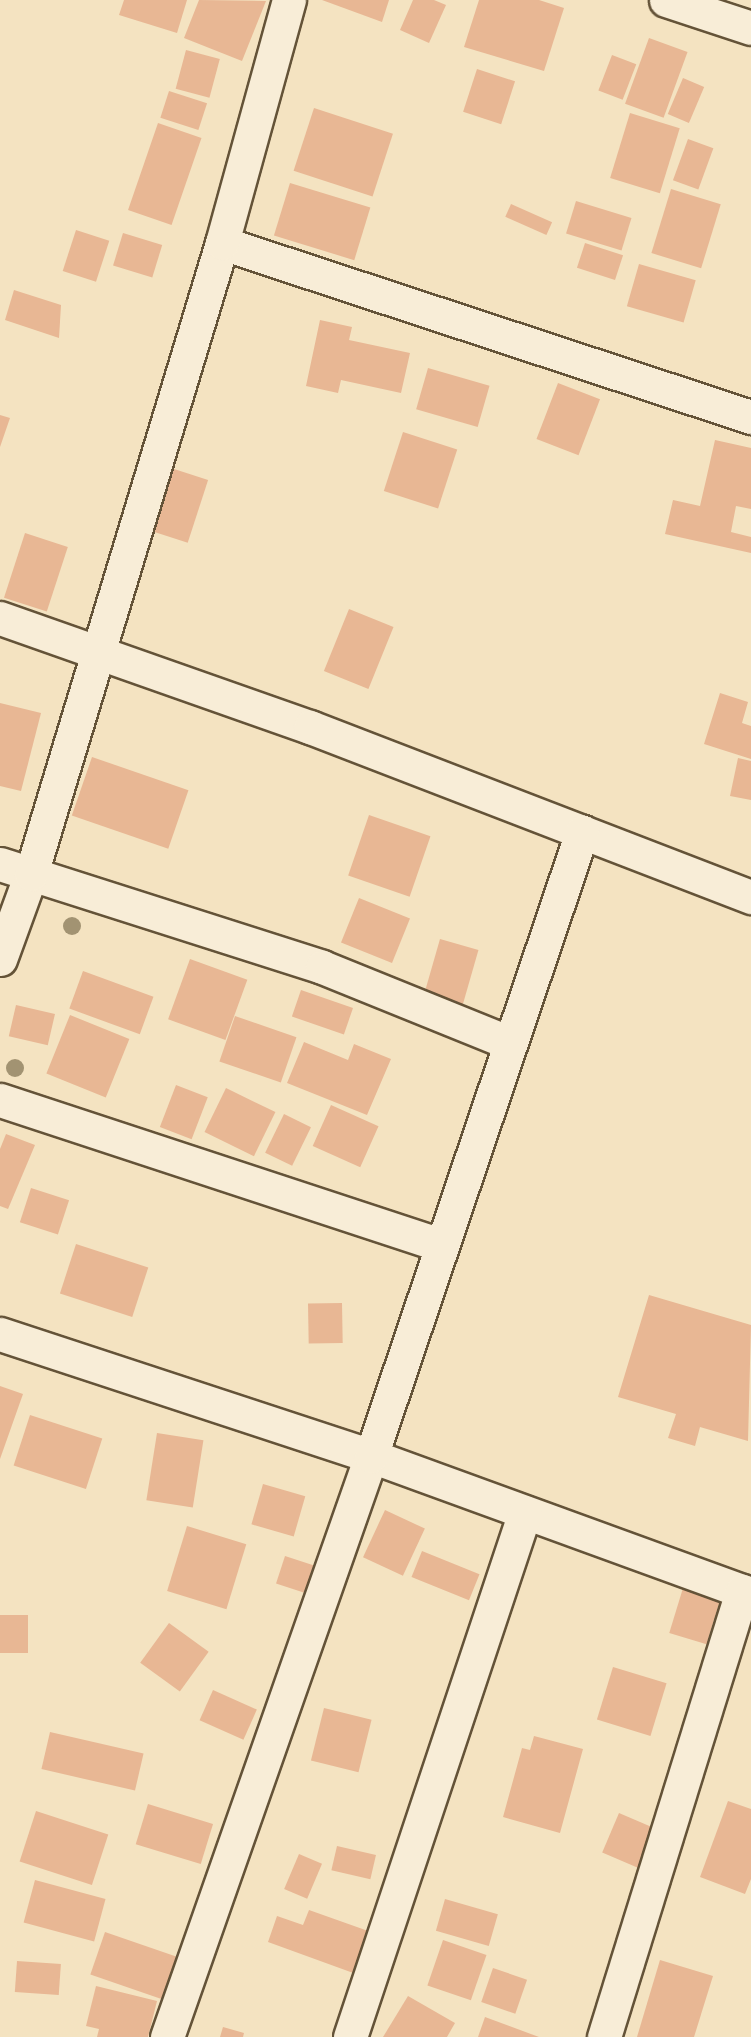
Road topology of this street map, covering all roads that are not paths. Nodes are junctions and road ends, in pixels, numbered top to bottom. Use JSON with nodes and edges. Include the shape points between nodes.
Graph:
{"nodes":[{"id":1,"x":289,"y":0,"type":"edge"},
{"id":2,"x":666,"y":0,"type":"edge"},
{"id":3,"x":751,"y":28,"type":"edge"},
{"id":4,"x":222,"y":243,"type":"junction"},
{"id":5,"x":751,"y":417,"type":"edge"},
{"id":6,"x":0,"y":618,"type":"edge"},
{"id":7,"x":97,"y":652,"type":"junction"},
{"id":8,"x":582,"y":832,"type":"junction"},
{"id":9,"x":0,"y":864,"type":"edge"},
{"id":10,"x":31,"y":874,"type":"junction"},
{"id":11,"x":751,"y":897,"type":"edge"},
{"id":12,"x":0,"y":959,"type":"edge"},
{"id":13,"x":508,"y":1042,"type":"junction"},
{"id":14,"x":0,"y":1100,"type":"edge"},
{"id":15,"x":441,"y":1245,"type":"junction"},
{"id":16,"x":0,"y":1334,"type":"edge"},
{"id":17,"x":371,"y":1456,"type":"junction"},
{"id":18,"x":525,"y":1512,"type":"junction"},
{"id":19,"x":746,"y":1592,"type":"edge"},
{"id":20,"x":167,"y":2037,"type":"edge"},
{"id":21,"x":350,"y":2037,"type":"edge"},
{"id":22,"x":604,"y":2037,"type":"edge"}],
"edges":[{"from":1,"to":4,"type":"street"},
{"from":2,"to":3,"type":"street"},
{"from":4,"to":5,"type":"street"},
{"from":4,"to":7,"type":"street"},
{"from":6,"to":7,"type":"street"},
{"from":7,"to":8,"type":"street","via":[[310,727]]},
{"from":7,"to":10,"type":"street"},
{"from":8,"to":11,"type":"street"},
{"from":8,"to":13,"type":"street"},
{"from":9,"to":10,"type":"street"},
{"from":10,"to":12,"type":"street"},
{"from":10,"to":13,"type":"street","via":[[322,967]]},
{"from":13,"to":15,"type":"street"},
{"from":14,"to":15,"type":"street"},
{"from":15,"to":17,"type":"street"},
{"from":16,"to":17,"type":"street"},
{"from":17,"to":18,"type":"street"},
{"from":17,"to":20,"type":"street"},
{"from":18,"to":19,"type":"street"},
{"from":18,"to":21,"type":"street"},
{"from":19,"to":22,"type":"street"}]}
